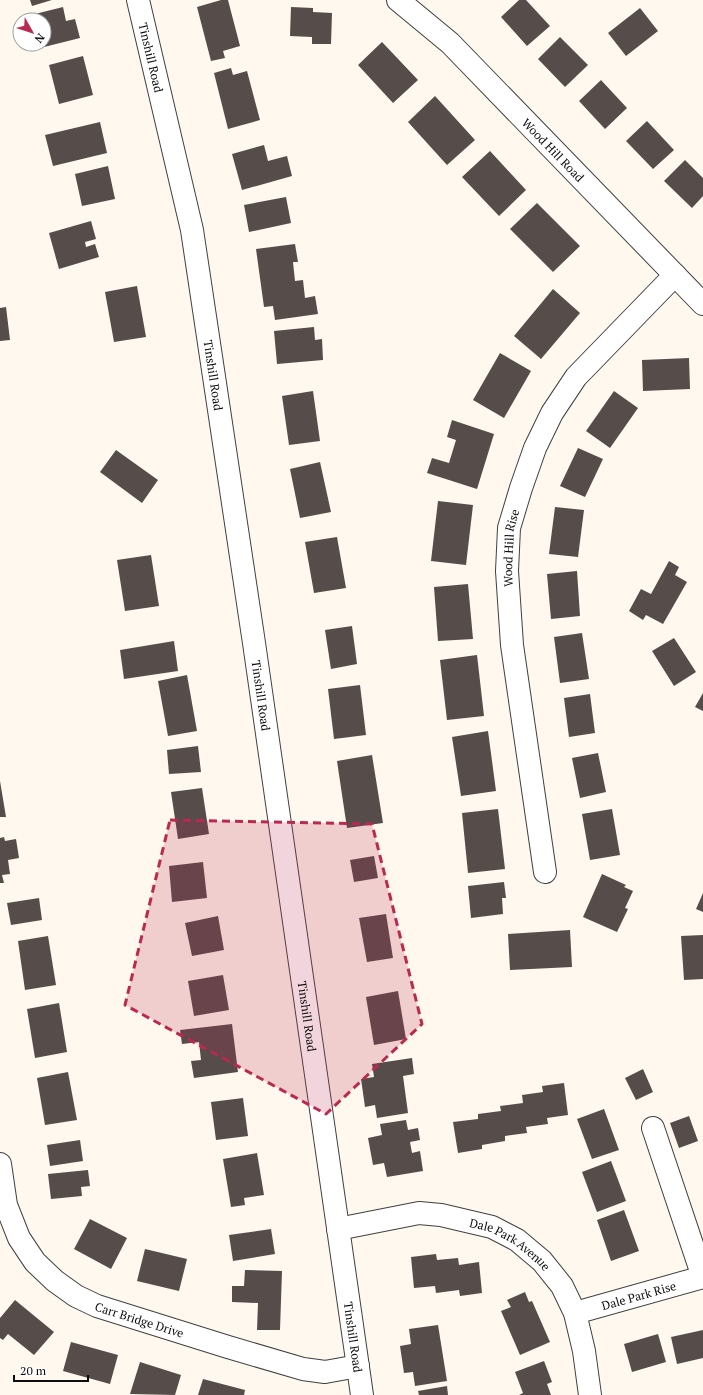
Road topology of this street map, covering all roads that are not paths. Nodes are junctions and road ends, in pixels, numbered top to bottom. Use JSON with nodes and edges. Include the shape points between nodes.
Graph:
{"nodes":[{"id":1,"x":138,"y":0,"type":"edge"},
{"id":2,"x":398,"y":0,"type":"edge"},
{"id":3,"x":675,"y":275,"type":"junction"},
{"id":4,"x":703,"y":304,"type":"edge"},
{"id":5,"x":545,"y":872,"type":"dead end"},
{"id":6,"x":653,"y":1128,"type":"dead end"},
{"id":7,"x":0,"y":1164,"type":"edge"},
{"id":8,"x":338,"y":1228,"type":"junction"},
{"id":9,"x":703,"y":1277,"type":"edge"},
{"id":10,"x":575,"y":1313,"type":"junction"},
{"id":11,"x":358,"y":1366,"type":"junction"},
{"id":12,"x":362,"y":1395,"type":"edge"},
{"id":13,"x":590,"y":1395,"type":"edge"}],
"edges":[{"from":1,"to":8,"type":"street","name":"Tinshill Road","via":[[192,230]]},
{"from":2,"to":3,"type":"street","name":"Wood Hill Road","via":[[450,43]]},
{"from":3,"to":4,"type":"street","name":"Wood Hill Road"},
{"from":3,"to":5,"type":"street","name":"Wood Hill Rise","via":[[576,377],[552,413],[535,448],[509,528],[506,571],[512,645]]},
{"from":6,"to":9,"type":"street"},
{"from":7,"to":11,"type":"street","name":"Carr Bridge Drive","via":[[6,1205],[19,1238],[35,1262],[76,1296],[97,1306],[303,1369],[325,1372]]},
{"from":8,"to":10,"type":"street","name":"Dale Park Avenue","via":[[419,1213],[441,1215],[492,1227],[516,1240],[542,1261],[562,1286]]},
{"from":8,"to":11,"type":"street","name":"Tinshill Road"},
{"from":9,"to":10,"type":"street","name":"Dale Park Rise"},
{"from":10,"to":13,"type":"street","name":"Dale Park Avenue","via":[[584,1351]]},
{"from":11,"to":12,"type":"street","name":"Tinshill Road"}]}
